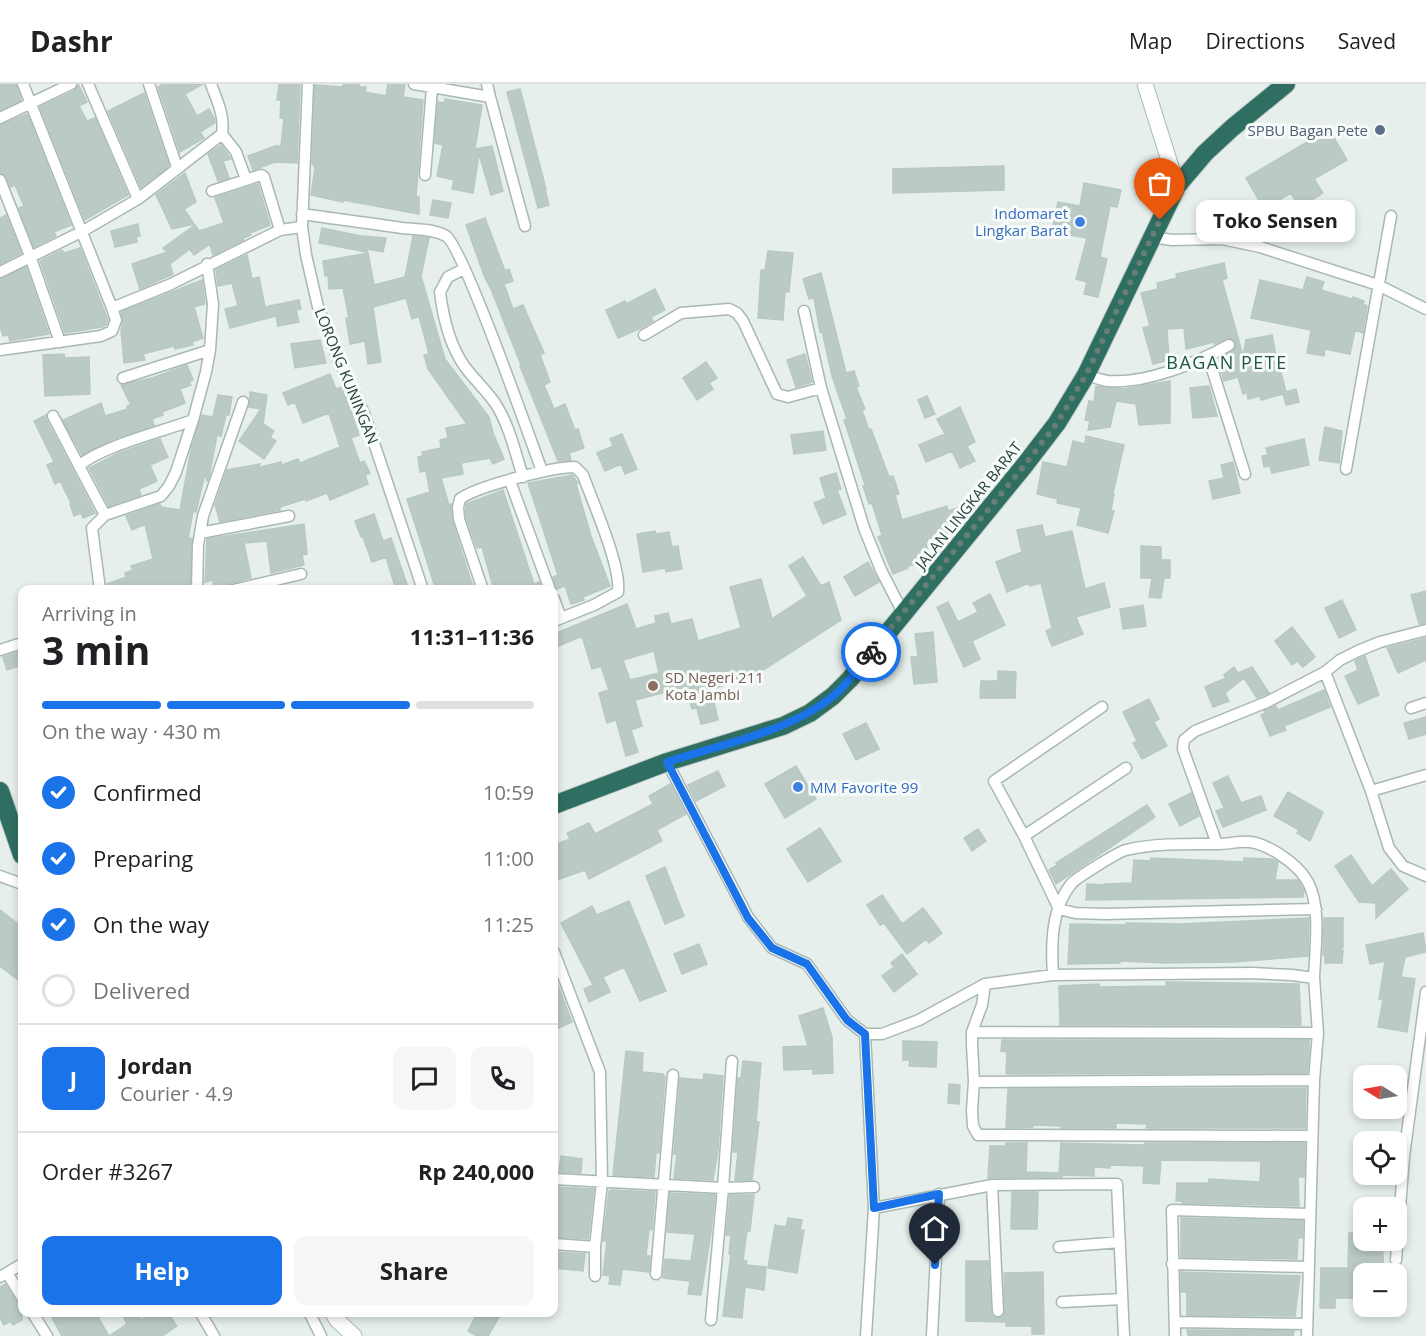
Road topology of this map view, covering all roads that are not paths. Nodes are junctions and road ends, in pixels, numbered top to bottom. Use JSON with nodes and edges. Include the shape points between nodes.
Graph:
{"nodes":[{"id":1,"x":23,"y":84,"type":"edge"},
{"id":2,"x":71,"y":84,"type":"edge"},
{"id":3,"x":88,"y":84,"type":"edge"},
{"id":4,"x":149,"y":84,"type":"edge"},
{"id":5,"x":211,"y":84,"type":"edge"},
{"id":6,"x":308,"y":84,"type":"edge"},
{"id":7,"x":414,"y":84,"type":"edge"},
{"id":8,"x":487,"y":84,"type":"edge"},
{"id":9,"x":1145,"y":84,"type":"edge"},
{"id":10,"x":1286,"y":84,"type":"edge"},
{"id":11,"x":432,"y":88,"type":"junction"},
{"id":12,"x":490,"y":97,"type":"junction"},
{"id":13,"x":32,"y":103,"type":"junction"},
{"id":14,"x":0,"y":118,"type":"edge"},
{"id":15,"x":222,"y":134,"type":"junction"},
{"id":16,"x":177,"y":167,"type":"junction"},
{"id":17,"x":425,"y":175,"type":"dead end"},
{"id":18,"x":246,"y":179,"type":"junction"},
{"id":19,"x":0,"y":180,"type":"edge"},
{"id":20,"x":1177,"y":186,"type":"junction"},
{"id":21,"x":212,"y":191,"type":"dead end"},
{"id":22,"x":138,"y":199,"type":"junction"},
{"id":23,"x":303,"y":214,"type":"junction"},
{"id":24,"x":1391,"y":216,"type":"dead end"},
{"id":25,"x":525,"y":226,"type":"dead end"},
{"id":26,"x":302,"y":227,"type":"junction"},
{"id":27,"x":280,"y":230,"type":"junction"},
{"id":28,"x":82,"y":231,"type":"junction"},
{"id":29,"x":1151,"y":237,"type":"junction"},
{"id":30,"x":30,"y":256,"type":"junction"},
{"id":31,"x":207,"y":264,"type":"junction"},
{"id":32,"x":464,"y":268,"type":"junction"},
{"id":33,"x":0,"y":272,"type":"edge"},
{"id":34,"x":1378,"y":285,"type":"junction"},
{"id":35,"x":112,"y":308,"type":"junction"},
{"id":36,"x":1426,"y":309,"type":"edge"},
{"id":37,"x":804,"y":311,"type":"dead end"},
{"id":38,"x":644,"y":335,"type":"dead end"},
{"id":39,"x":60,"y":342,"type":"junction"},
{"id":40,"x":1229,"y":345,"type":"dead end"},
{"id":41,"x":0,"y":350,"type":"edge"},
{"id":42,"x":210,"y":350,"type":"junction"},
{"id":43,"x":1208,"y":356,"type":"junction"},
{"id":44,"x":1086,"y":375,"type":"junction"},
{"id":45,"x":123,"y":378,"type":"dead end"},
{"id":46,"x":821,"y":388,"type":"junction"},
{"id":47,"x":243,"y":402,"type":"dead end"},
{"id":48,"x":52,"y":416,"type":"dead end"},
{"id":49,"x":193,"y":420,"type":"junction"},
{"id":50,"x":79,"y":466,"type":"junction"},
{"id":51,"x":1346,"y":469,"type":"dead end"},
{"id":52,"x":542,"y":471,"type":"junction"},
{"id":53,"x":1245,"y":474,"type":"dead end"},
{"id":54,"x":523,"y":477,"type":"junction"},
{"id":55,"x":510,"y":481,"type":"junction"},
{"id":56,"x":105,"y":515,"type":"junction"},
{"id":57,"x":289,"y":516,"type":"dead end"},
{"id":58,"x":200,"y":533,"type":"junction"},
{"id":59,"x":301,"y":574,"type":"dead end"},
{"id":60,"x":99,"y":585,"type":"edge"},
{"id":61,"x":197,"y":585,"type":"edge"},
{"id":62,"x":254,"y":585,"type":"edge"},
{"id":63,"x":421,"y":585,"type":"edge"},
{"id":64,"x":481,"y":585,"type":"edge"},
{"id":65,"x":548,"y":585,"type":"edge"},
{"id":66,"x":903,"y":613,"type":"junction"},
{"id":67,"x":558,"y":619,"type":"edge"},
{"id":68,"x":1426,"y":630,"type":"edge"},
{"id":69,"x":18,"y":644,"type":"edge"},
{"id":70,"x":0,"y":650,"type":"edge"},
{"id":71,"x":1325,"y":672,"type":"junction"},
{"id":72,"x":1426,"y":703,"type":"edge"},
{"id":73,"x":1102,"y":707,"type":"dead end"},
{"id":74,"x":1411,"y":708,"type":"dead end"},
{"id":75,"x":667,"y":762,"type":"junction"},
{"id":76,"x":1126,"y":768,"type":"dead end"},
{"id":77,"x":1426,"y":775,"type":"edge"},
{"id":78,"x":0,"y":791,"type":"edge"},
{"id":79,"x":1371,"y":791,"type":"junction"},
{"id":80,"x":558,"y":803,"type":"edge"},
{"id":81,"x":1024,"y":836,"type":"junction"},
{"id":82,"x":18,"y":843,"type":"edge"},
{"id":83,"x":1217,"y":844,"type":"junction"},
{"id":84,"x":0,"y":876,"type":"edge"},
{"id":85,"x":1426,"y":876,"type":"edge"},
{"id":86,"x":18,"y":883,"type":"edge"},
{"id":87,"x":1059,"y":909,"type":"junction"},
{"id":88,"x":1316,"y":909,"type":"junction"},
{"id":89,"x":558,"y":962,"type":"edge"},
{"id":90,"x":1053,"y":975,"type":"junction"},
{"id":91,"x":1314,"y":978,"type":"junction"},
{"id":92,"x":986,"y":984,"type":"junction"},
{"id":93,"x":1426,"y":992,"type":"edge"},
{"id":94,"x":972,"y":1032,"type":"junction"},
{"id":95,"x":1318,"y":1033,"type":"junction"},
{"id":96,"x":865,"y":1034,"type":"junction"},
{"id":97,"x":732,"y":1061,"type":"dead end"},
{"id":98,"x":673,"y":1075,"type":"dead end"},
{"id":99,"x":1314,"y":1080,"type":"junction"},
{"id":100,"x":974,"y":1082,"type":"junction"},
{"id":101,"x":1312,"y":1136,"type":"junction"},
{"id":102,"x":558,"y":1179,"type":"edge"},
{"id":103,"x":602,"y":1182,"type":"junction"},
{"id":104,"x":665,"y":1185,"type":"junction"},
{"id":105,"x":992,"y":1185,"type":"junction"},
{"id":106,"x":754,"y":1187,"type":"dead end"},
{"id":107,"x":723,"y":1188,"type":"junction"},
{"id":108,"x":939,"y":1194,"type":"junction"},
{"id":109,"x":874,"y":1208,"type":"junction"},
{"id":110,"x":1309,"y":1214,"type":"junction"},
{"id":111,"x":1120,"y":1242,"type":"junction"},
{"id":112,"x":558,"y":1244,"type":"edge"},
{"id":113,"x":596,"y":1247,"type":"junction"},
{"id":114,"x":1059,"y":1247,"type":"dead end"},
{"id":115,"x":1396,"y":1260,"type":"dead end"},
{"id":116,"x":1172,"y":1263,"type":"junction"},
{"id":117,"x":18,"y":1266,"type":"edge"},
{"id":118,"x":1309,"y":1267,"type":"junction"},
{"id":119,"x":4,"y":1275,"type":"edge"},
{"id":120,"x":656,"y":1275,"type":"dead end"},
{"id":121,"x":595,"y":1276,"type":"dead end"},
{"id":122,"x":18,"y":1292,"type":"edge"},
{"id":123,"x":1122,"y":1299,"type":"junction"},
{"id":124,"x":1062,"y":1302,"type":"dead end"},
{"id":125,"x":999,"y":1311,"type":"dead end"},
{"id":126,"x":35,"y":1317,"type":"edge"},
{"id":127,"x":203,"y":1317,"type":"edge"},
{"id":128,"x":312,"y":1317,"type":"edge"},
{"id":129,"x":335,"y":1317,"type":"edge"},
{"id":130,"x":711,"y":1320,"type":"dead end"},
{"id":131,"x":1176,"y":1322,"type":"junction"},
{"id":132,"x":1308,"y":1324,"type":"junction"},
{"id":133,"x":47,"y":1336,"type":"edge"},
{"id":134,"x":214,"y":1336,"type":"edge"},
{"id":135,"x":321,"y":1336,"type":"edge"},
{"id":136,"x":354,"y":1336,"type":"edge"},
{"id":137,"x":866,"y":1336,"type":"edge"},
{"id":138,"x":932,"y":1336,"type":"edge"},
{"id":139,"x":1124,"y":1336,"type":"edge"},
{"id":140,"x":1175,"y":1336,"type":"edge"},
{"id":141,"x":1307,"y":1336,"type":"edge"}],
"edges":[{"from":1,"to":13,"type":"street"},
{"from":2,"to":13,"type":"street"},
{"from":3,"to":22,"type":"street"},
{"from":4,"to":16,"type":"street"},
{"from":5,"to":15,"type":"street","via":[[224,123]]},
{"from":6,"to":23,"type":"street","name":"LORONG KUNINGAN"},
{"from":7,"to":11,"type":"street"},
{"from":8,"to":12,"type":"street"},
{"from":9,"to":20,"type":"main road"},
{"from":10,"to":20,"type":"highway","name":"JALAN LINGKAR BARAT","via":[[1205,153]]},
{"from":11,"to":12,"type":"street"},
{"from":11,"to":17,"type":"street"},
{"from":12,"to":25,"type":"street"},
{"from":13,"to":14,"type":"street"},
{"from":13,"to":28,"type":"street"},
{"from":15,"to":16,"type":"street"},
{"from":15,"to":18,"type":"street","via":[[236,152]]},
{"from":16,"to":22,"type":"street"},
{"from":18,"to":21,"type":"street"},
{"from":18,"to":27,"type":"street","via":[[261,175],[266,179]]},
{"from":19,"to":30,"type":"street"},
{"from":20,"to":29,"type":"highway","name":"JALAN LINGKAR BARAT"},
{"from":22,"to":28,"type":"street"},
{"from":23,"to":26,"type":"street","name":"LORONG KUNINGAN"},
{"from":23,"to":32,"type":"street","via":[[444,234],[451,239]]},
{"from":24,"to":34,"type":"street"},
{"from":26,"to":27,"type":"street"},
{"from":26,"to":63,"type":"street","name":"LORONG KUNINGAN","via":[[318,307],[364,413]]},
{"from":27,"to":31,"type":"street"},
{"from":28,"to":30,"type":"street"},
{"from":28,"to":35,"type":"street"},
{"from":29,"to":34,"type":"street","via":[[1222,239],[1260,247]]},
{"from":29,"to":44,"type":"highway","name":"JALAN LINGKAR BARAT"},
{"from":30,"to":33,"type":"street"},
{"from":30,"to":39,"type":"street"},
{"from":31,"to":35,"type":"street","via":[[169,285]]},
{"from":31,"to":42,"type":"street","via":[[213,303]]},
{"from":32,"to":52,"type":"street"},
{"from":32,"to":54,"type":"street","via":[[448,277],[440,292],[447,325],[456,354],[505,422]]},
{"from":34,"to":36,"type":"street"},
{"from":34,"to":51,"type":"street"},
{"from":35,"to":39,"type":"street","via":[[116,320],[112,331]]},
{"from":37,"to":46,"type":"street"},
{"from":38,"to":46,"type":"street","via":[[681,313],[729,309],[742,321],[777,394],[788,397]]},
{"from":39,"to":41,"type":"street"},
{"from":40,"to":43,"type":"street"},
{"from":42,"to":45,"type":"street"},
{"from":42,"to":49,"type":"street"},
{"from":43,"to":44,"type":"street","via":[[1129,381],[1106,381]]},
{"from":43,"to":53,"type":"street"},
{"from":44,"to":66,"type":"highway","name":"JALAN LINGKAR BARAT","via":[[1057,423],[1024,466]]},
{"from":46,"to":66,"type":"street","via":[[864,528]]},
{"from":47,"to":58,"type":"street","via":[[206,503]]},
{"from":48,"to":50,"type":"street"},
{"from":49,"to":50,"type":"street","via":[[102,452]]},
{"from":49,"to":56,"type":"street","via":[[176,472],[161,496]]},
{"from":50,"to":56,"type":"street"},
{"from":52,"to":54,"type":"street"},
{"from":52,"to":67,"type":"street","via":[[579,469],[619,582],[618,592],[611,598]]},
{"from":54,"to":55,"type":"street"},
{"from":55,"to":64,"type":"street","via":[[460,499],[459,519]]},
{"from":55,"to":65,"type":"street"},
{"from":56,"to":60,"type":"street","via":[[92,528]]},
{"from":57,"to":58,"type":"street"},
{"from":58,"to":61,"type":"street"},
{"from":59,"to":62,"type":"street"},
{"from":66,"to":75,"type":"highway","name":"JALAN LINGKAR BARAT","via":[[850,679],[810,713],[783,726]]},
{"from":68,"to":71,"type":"street","via":[[1358,651]]},
{"from":69,"to":70,"type":"street"},
{"from":71,"to":79,"type":"street"},
{"from":71,"to":83,"type":"street","via":[[1184,740],[1183,749]]},
{"from":72,"to":74,"type":"street"},
{"from":73,"to":81,"type":"street","via":[[994,781]]},
{"from":75,"to":80,"type":"highway","name":"JALAN LINGKAR BARAT"},
{"from":75,"to":96,"type":"street","via":[[748,918],[772,948],[807,964],[847,1020]]},
{"from":76,"to":81,"type":"street"},
{"from":77,"to":79,"type":"street"},
{"from":78,"to":82,"type":"highway"},
{"from":79,"to":85,"type":"street","via":[[1389,848],[1403,867]]},
{"from":81,"to":87,"type":"street"},
{"from":83,"to":87,"type":"street","via":[[1124,850],[1073,882]]},
{"from":83,"to":88,"type":"street","via":[[1250,842],[1271,848],[1305,877]]},
{"from":84,"to":86,"type":"street"},
{"from":87,"to":88,"type":"street","via":[[1105,914]]},
{"from":87,"to":90,"type":"street","via":[[1051,940]]},
{"from":88,"to":91,"type":"street"},
{"from":89,"to":103,"type":"street","via":[[600,1072]]},
{"from":90,"to":91,"type":"street","via":[[1252,973]]},
{"from":90,"to":92,"type":"street"},
{"from":91,"to":95,"type":"street"},
{"from":92,"to":94,"type":"street"},
{"from":92,"to":96,"type":"street","via":[[919,1020],[882,1034]]},
{"from":93,"to":115,"type":"street","via":[[1404,1156]]},
{"from":94,"to":95,"type":"street"},
{"from":94,"to":100,"type":"street"},
{"from":95,"to":99,"type":"street"},
{"from":96,"to":109,"type":"street"},
{"from":97,"to":107,"type":"street"},
{"from":98,"to":104,"type":"street"},
{"from":99,"to":100,"type":"street"},
{"from":99,"to":101,"type":"street"},
{"from":100,"to":101,"type":"street","via":[[973,1126],[978,1135]]},
{"from":101,"to":110,"type":"street"},
{"from":102,"to":103,"type":"street"},
{"from":103,"to":104,"type":"street"},
{"from":103,"to":113,"type":"street"},
{"from":104,"to":107,"type":"street"},
{"from":104,"to":120,"type":"street"},
{"from":105,"to":108,"type":"street"},
{"from":105,"to":111,"type":"street","via":[[1117,1184]]},
{"from":105,"to":125,"type":"street"},
{"from":106,"to":107,"type":"street"},
{"from":107,"to":130,"type":"street"},
{"from":108,"to":109,"type":"street"},
{"from":108,"to":138,"type":"street"},
{"from":109,"to":137,"type":"street"},
{"from":110,"to":116,"type":"street","via":[[1172,1210]]},
{"from":110,"to":118,"type":"street"},
{"from":111,"to":114,"type":"street"},
{"from":111,"to":123,"type":"street"},
{"from":112,"to":113,"type":"street"},
{"from":113,"to":121,"type":"street"},
{"from":116,"to":118,"type":"street"},
{"from":116,"to":131,"type":"street"},
{"from":117,"to":119,"type":"street"},
{"from":118,"to":132,"type":"street"},
{"from":119,"to":122,"type":"street"},
{"from":123,"to":124,"type":"street"},
{"from":123,"to":139,"type":"street"},
{"from":126,"to":133,"type":"street"},
{"from":127,"to":134,"type":"street"},
{"from":128,"to":135,"type":"street"},
{"from":129,"to":136,"type":"main road"},
{"from":131,"to":132,"type":"street"},
{"from":131,"to":140,"type":"street"},
{"from":132,"to":141,"type":"street"}]}
